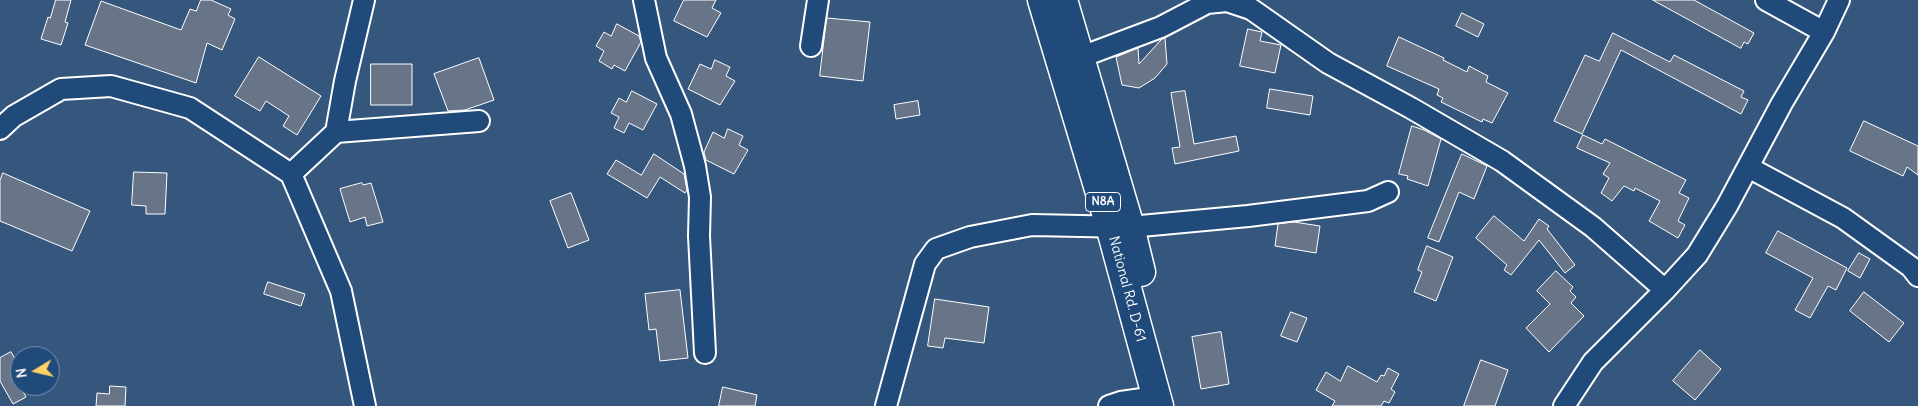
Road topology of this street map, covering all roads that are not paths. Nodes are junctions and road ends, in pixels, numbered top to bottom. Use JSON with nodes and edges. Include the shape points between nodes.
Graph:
{"nodes":[{"id":1,"x":364,"y":0,"type":"edge"},
{"id":2,"x":644,"y":0,"type":"edge"},
{"id":3,"x":818,"y":0,"type":"edge"},
{"id":4,"x":1042,"y":0,"type":"edge"},
{"id":5,"x":1064,"y":0,"type":"edge"},
{"id":6,"x":1766,"y":0,"type":"edge"},
{"id":7,"x":1839,"y":0,"type":"edge"},
{"id":8,"x":1824,"y":32,"type":"junction"},
{"id":9,"x":810,"y":46,"type":"dead end"},
{"id":10,"x":1081,"y":57,"type":"junction"},
{"id":11,"x":479,"y":121,"type":"dead end"},
{"id":12,"x":0,"y":129,"type":"edge"},
{"id":13,"x":336,"y":132,"type":"junction"},
{"id":14,"x":1748,"y":167,"type":"junction"},
{"id":15,"x":291,"y":174,"type":"junction"},
{"id":16,"x":1388,"y":192,"type":"dead end"},
{"id":17,"x":1120,"y":226,"type":"junction"},
{"id":18,"x":1918,"y":276,"type":"edge"},
{"id":19,"x":1665,"y":290,"type":"junction"},
{"id":20,"x":705,"y":353,"type":"dead end"},
{"id":21,"x":1164,"y":403,"type":"edge"},
{"id":22,"x":364,"y":406,"type":"edge"},
{"id":23,"x":886,"y":406,"type":"edge"},
{"id":24,"x":1110,"y":406,"type":"edge"},
{"id":25,"x":1564,"y":406,"type":"edge"}],
"edges":[{"from":1,"to":13,"type":"street"},
{"from":2,"to":20,"type":"street","via":[[656,58],[681,114],[695,166],[700,197]]},
{"from":3,"to":9,"type":"street"},
{"from":4,"to":17,"type":"highway","name":"National Rd. D-61","number":"N8A"},
{"from":5,"to":10,"type":"highway","name":"National Rd. D-61","number":"N8A"},
{"from":6,"to":8,"type":"street"},
{"from":7,"to":8,"type":"street"},
{"from":8,"to":14,"type":"street"},
{"from":10,"to":17,"type":"highway","name":"National Rd. D-61","number":"N8A"},
{"from":10,"to":19,"type":"street","via":[[1161,27],[1207,3],[1227,1],[1250,9],[1328,63],[1502,161],[1593,227]]},
{"from":11,"to":13,"type":"street"},
{"from":12,"to":15,"type":"street","via":[[14,116],[61,89],[111,86],[190,108]]},
{"from":13,"to":15,"type":"street"},
{"from":14,"to":18,"type":"street","via":[[1843,218],[1911,267]]},
{"from":14,"to":19,"type":"street","via":[[1697,255]]},
{"from":15,"to":22,"type":"street","via":[[341,291]]},
{"from":16,"to":17,"type":"street","via":[[1368,201],[1339,205]]},
{"from":17,"to":21,"type":"highway","name":"National Rd. D-61","number":"N8A","via":[[1146,292]]},
{"from":17,"to":23,"type":"street","via":[[1032,225],[970,237],[936,249],[924,264]]},
{"from":19,"to":25,"type":"street","via":[[1593,362]]},
{"from":21,"to":24,"type":"street","via":[[1121,402]]}]}
